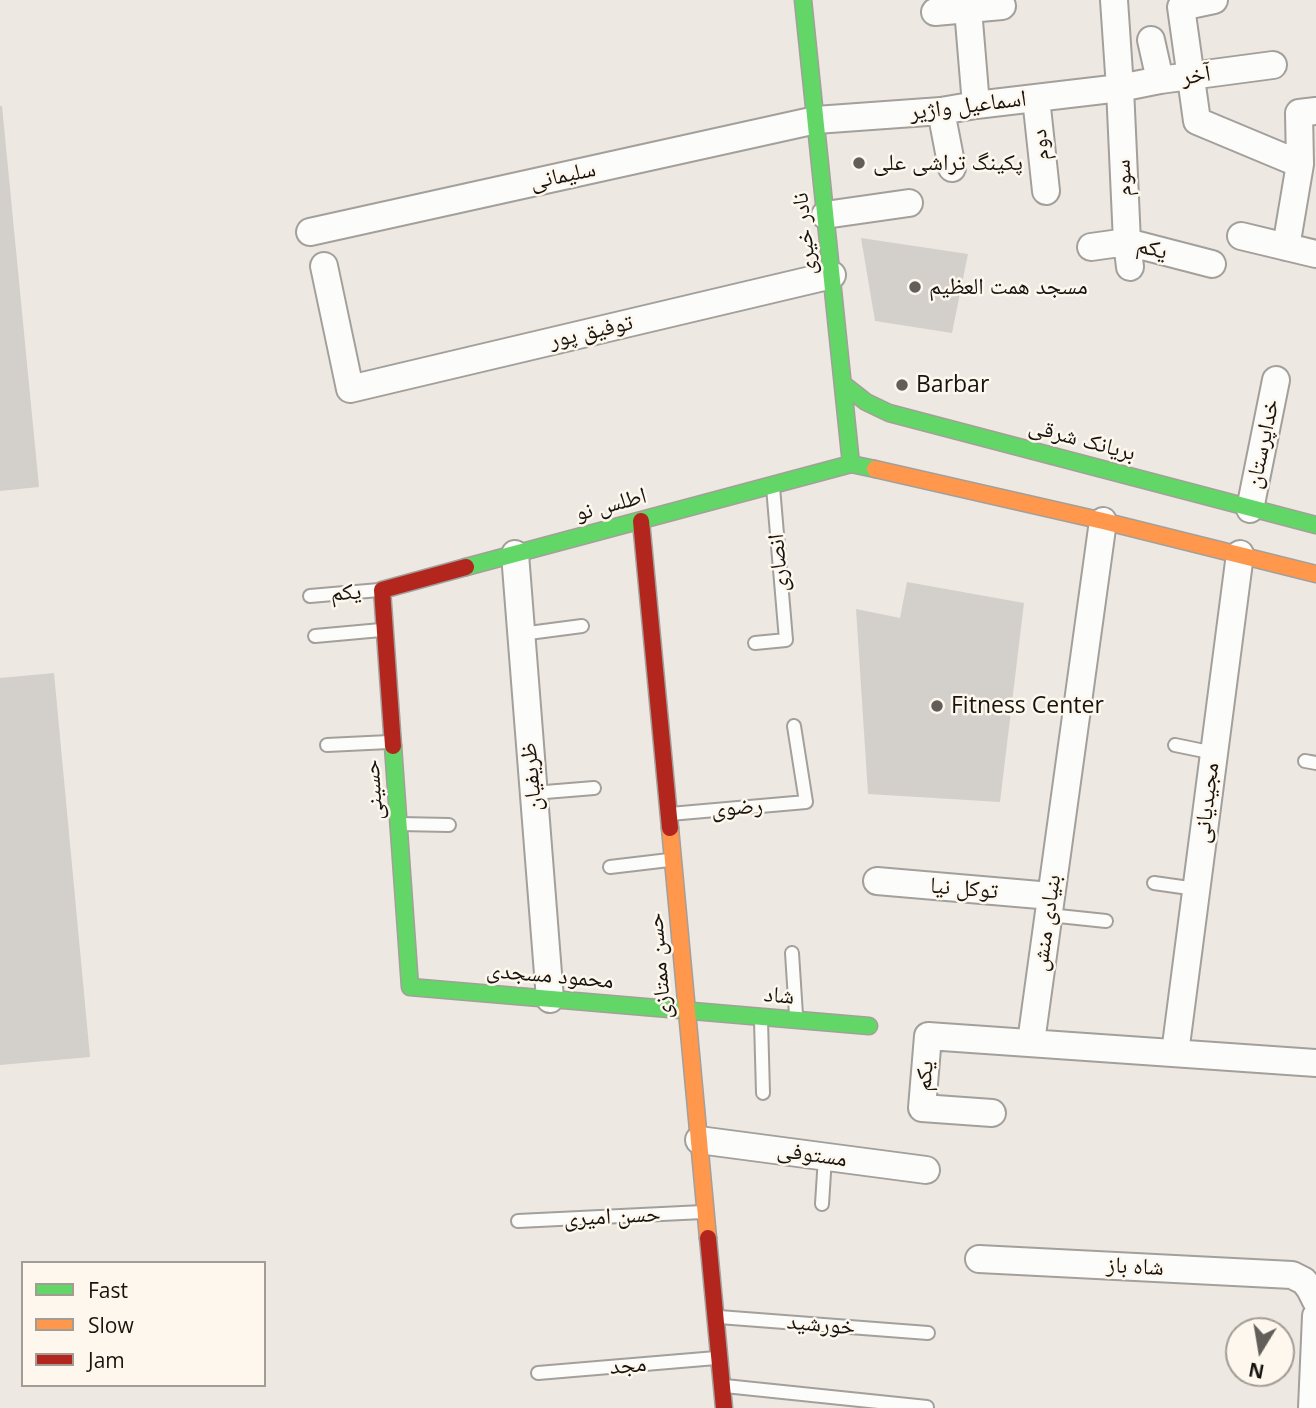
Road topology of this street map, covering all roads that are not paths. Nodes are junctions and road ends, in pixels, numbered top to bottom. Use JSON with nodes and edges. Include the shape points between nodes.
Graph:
{"nodes":[{"id":1,"x":803,"y":0,"type":"edge"},
{"id":2,"x":1114,"y":0,"type":"edge"},
{"id":3,"x":1197,"y":2,"type":"edge"},
{"id":4,"x":1002,"y":6,"type":"dead end"},
{"id":5,"x":968,"y":9,"type":"junction"},
{"id":6,"x":935,"y":12,"type":"dead end"},
{"id":7,"x":1151,"y":40,"type":"dead end"},
{"id":8,"x":1273,"y":65,"type":"dead end"},
{"id":9,"x":1191,"y":77,"type":"junction"},
{"id":10,"x":1160,"y":80,"type":"junction"},
{"id":11,"x":1120,"y":88,"type":"junction"},
{"id":12,"x":1036,"y":98,"type":"junction"},
{"id":13,"x":976,"y":105,"type":"junction"},
{"id":14,"x":941,"y":111,"type":"junction"},
{"id":15,"x":1316,"y":111,"type":"edge"},
{"id":16,"x":816,"y":120,"type":"junction"},
{"id":17,"x":1300,"y":164,"type":"junction"},
{"id":18,"x":952,"y":168,"type":"dead end"},
{"id":19,"x":1046,"y":191,"type":"dead end"},
{"id":20,"x":909,"y":202,"type":"dead end"},
{"id":21,"x":825,"y":215,"type":"junction"},
{"id":22,"x":310,"y":232,"type":"dead end"},
{"id":23,"x":1241,"y":236,"type":"dead end"},
{"id":24,"x":1091,"y":247,"type":"dead end"},
{"id":25,"x":1286,"y":247,"type":"junction"},
{"id":26,"x":1128,"y":254,"type":"junction"},
{"id":27,"x":1316,"y":254,"type":"edge"},
{"id":28,"x":1212,"y":264,"type":"dead end"},
{"id":29,"x":324,"y":266,"type":"dead end"},
{"id":30,"x":832,"y":275,"type":"junction"},
{"id":31,"x":1276,"y":380,"type":"dead end"},
{"id":32,"x":843,"y":384,"type":"junction"},
{"id":33,"x":851,"y":464,"type":"junction"},
{"id":34,"x":772,"y":485,"type":"junction"},
{"id":35,"x":1250,"y":509,"type":"junction"},
{"id":36,"x":641,"y":521,"type":"junction"},
{"id":37,"x":1103,"y":521,"type":"junction"},
{"id":38,"x":1316,"y":525,"type":"edge"},
{"id":39,"x":514,"y":554,"type":"junction"},
{"id":40,"x":1240,"y":554,"type":"junction"},
{"id":41,"x":1316,"y":574,"type":"edge"},
{"id":42,"x":382,"y":590,"type":"junction"},
{"id":43,"x":310,"y":596,"type":"dead end"},
{"id":44,"x":582,"y":626,"type":"dead end"},
{"id":45,"x":385,"y":630,"type":"junction"},
{"id":46,"x":521,"y":634,"type":"junction"},
{"id":47,"x":315,"y":636,"type":"dead end"},
{"id":48,"x":755,"y":643,"type":"dead end"},
{"id":49,"x":794,"y":726,"type":"dead end"},
{"id":50,"x":393,"y":741,"type":"junction"},
{"id":51,"x":327,"y":745,"type":"dead end"},
{"id":52,"x":1175,"y":745,"type":"dead end"},
{"id":53,"x":1214,"y":753,"type":"junction"},
{"id":54,"x":594,"y":788,"type":"dead end"},
{"id":55,"x":533,"y":793,"type":"junction"},
{"id":56,"x":668,"y":814,"type":"junction"},
{"id":57,"x":399,"y":824,"type":"junction"},
{"id":58,"x":449,"y":825,"type":"dead end"},
{"id":59,"x":673,"y":860,"type":"junction"},
{"id":60,"x":610,"y":867,"type":"dead end"},
{"id":61,"x":877,"y":881,"type":"dead end"},
{"id":62,"x":1154,"y":883,"type":"dead end"},
{"id":63,"x":1196,"y":889,"type":"junction"},
{"id":64,"x":1050,"y":906,"type":"junction"},
{"id":65,"x":1106,"y":921,"type":"dead end"},
{"id":66,"x":792,"y":953,"type":"dead end"},
{"id":67,"x":410,"y":987,"type":"joint"},
{"id":68,"x":550,"y":999,"type":"junction"},
{"id":69,"x":687,"y":1011,"type":"junction"},
{"id":70,"x":761,"y":1017,"type":"junction"},
{"id":71,"x":797,"y":1020,"type":"junction"},
{"id":72,"x":869,"y":1026,"type":"dead end"},
{"id":73,"x":1031,"y":1042,"type":"junction"},
{"id":74,"x":1175,"y":1053,"type":"junction"},
{"id":75,"x":1316,"y":1063,"type":"edge"},
{"id":76,"x":763,"y":1093,"type":"dead end"},
{"id":77,"x":992,"y":1113,"type":"dead end"},
{"id":78,"x":699,"y":1140,"type":"junction"},
{"id":79,"x":825,"y":1157,"type":"junction"},
{"id":80,"x":926,"y":1170,"type":"dead end"},
{"id":81,"x":822,"y":1204,"type":"dead end"},
{"id":82,"x":705,"y":1212,"type":"junction"},
{"id":83,"x":518,"y":1221,"type":"dead end"},
{"id":84,"x":979,"y":1259,"type":"dead end"},
{"id":85,"x":1316,"y":1301,"type":"edge"},
{"id":86,"x":715,"y":1316,"type":"junction"},
{"id":87,"x":1316,"y":1316,"type":"edge"},
{"id":88,"x":928,"y":1333,"type":"dead end"},
{"id":89,"x":719,"y":1358,"type":"junction"},
{"id":90,"x":538,"y":1373,"type":"dead end"},
{"id":91,"x":722,"y":1386,"type":"junction"},
{"id":92,"x":724,"y":1408,"type":"edge"},
{"id":93,"x":926,"y":1408,"type":"edge"},
{"id":94,"x":1312,"y":1408,"type":"edge"}],
"edges":[{"from":1,"to":16,"type":"street","name":"نادر خیری"},
{"from":2,"to":11,"type":"street","name":"سوم"},
{"from":3,"to":9,"type":"street","via":[[1181,7]]},
{"from":4,"to":5,"type":"street"},
{"from":5,"to":6,"type":"street"},
{"from":5,"to":13,"type":"street"},
{"from":7,"to":10,"type":"street"},
{"from":8,"to":9,"type":"street","name":"آخر"},
{"from":9,"to":10,"type":"street","name":"آخر"},
{"from":9,"to":17,"type":"street","via":[[1196,121]]},
{"from":10,"to":11,"type":"street","name":"آخر"},
{"from":11,"to":12,"type":"street","name":"اسماعیل واژیر"},
{"from":11,"to":26,"type":"street","name":"سوم"},
{"from":12,"to":13,"type":"street","name":"اسماعیل واژیر"},
{"from":12,"to":19,"type":"street","name":"دوم"},
{"from":13,"to":14,"type":"street","name":"اسماعیل واژیر"},
{"from":14,"to":16,"type":"street","name":"اسماعیل واژیر"},
{"from":14,"to":18,"type":"street"},
{"from":15,"to":17,"type":"street","via":[[1299,113]]},
{"from":16,"to":21,"type":"street","name":"نادر خیری"},
{"from":16,"to":22,"type":"street","name":"سلیمانی"},
{"from":17,"to":25,"type":"street"},
{"from":20,"to":21,"type":"street"},
{"from":21,"to":30,"type":"street","name":"نادر خیری"},
{"from":23,"to":25,"type":"street"},
{"from":24,"to":26,"type":"street","name":"یکم"},
{"from":25,"to":27,"type":"street"},
{"from":26,"to":28,"type":"street","name":"یکم"},
{"from":29,"to":30,"type":"street","name":"توفیق پور","via":[[350,389]]},
{"from":30,"to":32,"type":"street","name":"نادر خیری"},
{"from":31,"to":35,"type":"street","name":"خداپرستان"},
{"from":32,"to":33,"type":"street","name":"نادر خیری"},
{"from":32,"to":35,"type":"street","name":"بریانک شرقی","via":[[889,413]]},
{"from":33,"to":34,"type":"street","name":"اطلس نو"},
{"from":33,"to":37,"type":"street"},
{"from":34,"to":36,"type":"street","name":"اطلس نو"},
{"from":34,"to":48,"type":"lane","name":"انصاری","via":[[786,640]]},
{"from":35,"to":38,"type":"street","name":"بریانک شرقی"},
{"from":36,"to":39,"type":"street","name":"اطلس نو"},
{"from":36,"to":56,"type":"street","name":"حسن ممتازی"},
{"from":37,"to":40,"type":"street"},
{"from":37,"to":64,"type":"street","name":"بنیادی منش"},
{"from":39,"to":42,"type":"street","name":"اطلس نو"},
{"from":39,"to":46,"type":"street","name":"ظریفیان"},
{"from":40,"to":41,"type":"street"},
{"from":40,"to":53,"type":"street","name":"مجیدیانی"},
{"from":42,"to":43,"type":"lane","name":"یکم"},
{"from":42,"to":45,"type":"street","name":"حسینی"},
{"from":44,"to":46,"type":"lane"},
{"from":45,"to":47,"type":"lane"},
{"from":45,"to":50,"type":"street","name":"حسینی"},
{"from":46,"to":55,"type":"street","name":"ظریفیان"},
{"from":49,"to":56,"type":"lane","name":"رضوی","via":[[806,802]]},
{"from":50,"to":51,"type":"lane"},
{"from":50,"to":57,"type":"street","name":"حسینی"},
{"from":52,"to":53,"type":"lane"},
{"from":53,"to":63,"type":"street","name":"مجیدیانی"},
{"from":54,"to":55,"type":"lane"},
{"from":55,"to":68,"type":"street","name":"ظریفیان"},
{"from":56,"to":59,"type":"street","name":"حسن ممتازی"},
{"from":57,"to":58,"type":"lane"},
{"from":57,"to":67,"type":"street","name":"حسینی"},
{"from":59,"to":60,"type":"lane"},
{"from":59,"to":69,"type":"street","name":"حسن ممتازی"},
{"from":61,"to":64,"type":"street","name":"توکل نیا"},
{"from":62,"to":63,"type":"lane"},
{"from":63,"to":74,"type":"street","name":"مجیدیانی"},
{"from":64,"to":65,"type":"lane"},
{"from":64,"to":73,"type":"street","name":"بنیادی منش"},
{"from":66,"to":71,"type":"lane"},
{"from":67,"to":68,"type":"street","name":"محمود مسجدی"},
{"from":68,"to":69,"type":"street","name":"محمود مسجدی"},
{"from":69,"to":70,"type":"street","name":"شاد"},
{"from":69,"to":78,"type":"street","name":"حسن ممتازی"},
{"from":70,"to":71,"type":"street","name":"شاد"},
{"from":70,"to":76,"type":"lane"},
{"from":71,"to":72,"type":"street","name":"شاد"},
{"from":73,"to":74,"type":"street"},
{"from":73,"to":77,"type":"street","name":"یکم","via":[[928,1036],[922,1108]]},
{"from":74,"to":75,"type":"street"},
{"from":78,"to":79,"type":"street","name":"مستوفی"},
{"from":78,"to":82,"type":"street","name":"حسن ممتازی"},
{"from":79,"to":80,"type":"street","name":"مستوفی"},
{"from":79,"to":81,"type":"lane"},
{"from":82,"to":83,"type":"lane","name":"حسن امیری"},
{"from":82,"to":86,"type":"street","name":"حسن ممتازی"},
{"from":84,"to":85,"type":"street","name":"شاه باز","via":[[1292,1276],[1304,1281]]},
{"from":86,"to":88,"type":"lane","name":"خورشید"},
{"from":86,"to":89,"type":"street","name":"حسن ممتازی"},
{"from":87,"to":94,"type":"street"},
{"from":89,"to":90,"type":"lane","name":"مجد"},
{"from":89,"to":91,"type":"street","name":"حسن ممتازی"},
{"from":91,"to":92,"type":"street","name":"حسن ممتازی"},
{"from":91,"to":93,"type":"lane"}]}
